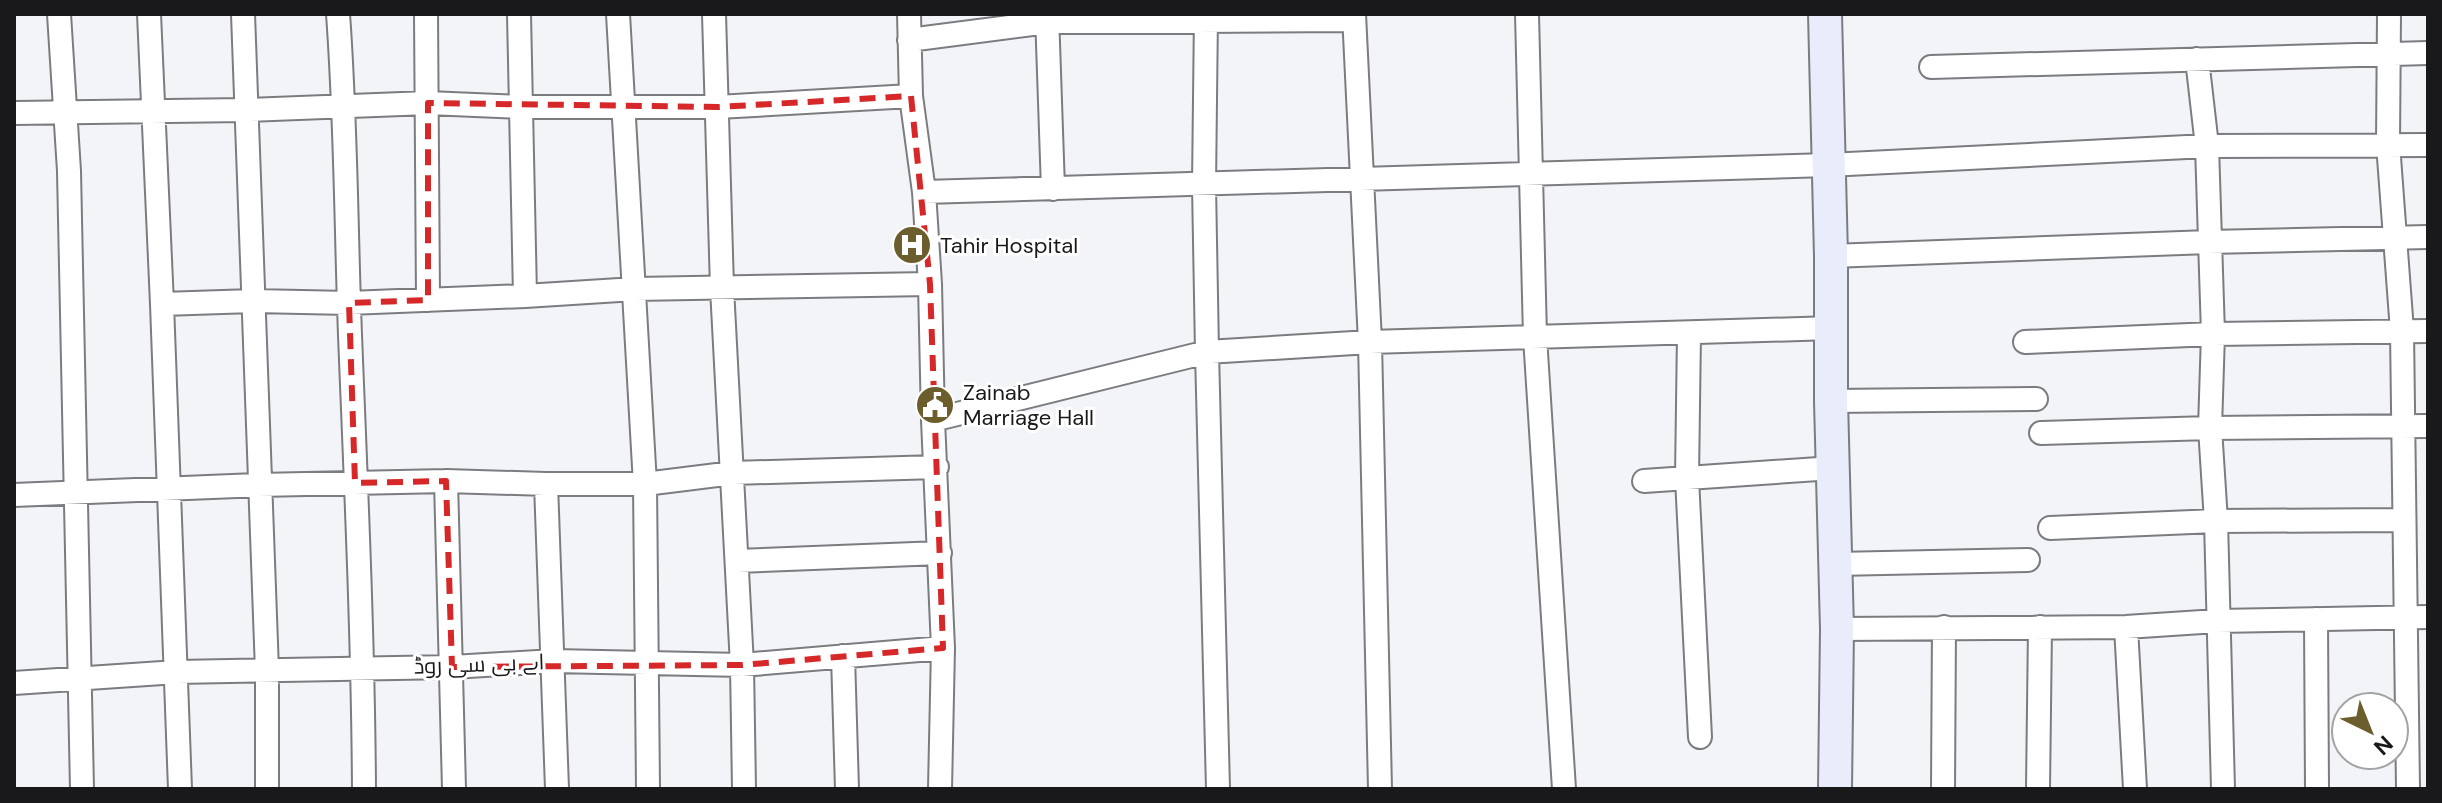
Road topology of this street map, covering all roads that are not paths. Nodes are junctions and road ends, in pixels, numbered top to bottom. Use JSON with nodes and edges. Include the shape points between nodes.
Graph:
{"nodes":[{"id":1,"x":59,"y":14,"type":"edge"},
{"id":2,"x":149,"y":14,"type":"edge"},
{"id":3,"x":243,"y":14,"type":"edge"},
{"id":4,"x":338,"y":14,"type":"edge"},
{"id":5,"x":426,"y":14,"type":"edge"},
{"id":6,"x":519,"y":14,"type":"edge"},
{"id":7,"x":618,"y":14,"type":"edge"},
{"id":8,"x":714,"y":14,"type":"edge"},
{"id":9,"x":909,"y":14,"type":"edge"},
{"id":10,"x":1527,"y":14,"type":"edge"},
{"id":11,"x":1825,"y":14,"type":"edge"},
{"id":12,"x":2389,"y":14,"type":"edge"},
{"id":13,"x":1354,"y":17,"type":"edge"},
{"id":14,"x":1048,"y":18,"type":"edge"},
{"id":15,"x":1206,"y":18,"type":"edge"},
{"id":16,"x":909,"y":40,"type":"junction"},
{"id":17,"x":2389,"y":52,"type":"junction"},
{"id":18,"x":2428,"y":53,"type":"edge"},
{"id":19,"x":2197,"y":59,"type":"junction"},
{"id":20,"x":1931,"y":67,"type":"dead end"},
{"id":21,"x":911,"y":96,"type":"junction"},
{"id":22,"x":428,"y":103,"type":"junction"},
{"id":23,"x":344,"y":105,"type":"junction"},
{"id":24,"x":520,"y":107,"type":"junction"},
{"id":25,"x":622,"y":107,"type":"junction"},
{"id":26,"x":718,"y":107,"type":"junction"},
{"id":27,"x":245,"y":110,"type":"junction"},
{"id":28,"x":153,"y":111,"type":"junction"},
{"id":29,"x":14,"y":113,"type":"edge"},
{"id":30,"x":65,"y":113,"type":"junction"},
{"id":31,"x":2388,"y":144,"type":"junction"},
{"id":32,"x":2428,"y":145,"type":"edge"},
{"id":33,"x":2207,"y":146,"type":"junction"},
{"id":34,"x":1828,"y":165,"type":"junction"},
{"id":35,"x":1530,"y":173,"type":"junction"},
{"id":36,"x":1362,"y":178,"type":"junction"},
{"id":37,"x":1204,"y":185,"type":"junction"},
{"id":38,"x":1053,"y":189,"type":"junction"},
{"id":39,"x":924,"y":192,"type":"junction"},
{"id":40,"x":2394,"y":237,"type":"junction"},
{"id":41,"x":2428,"y":237,"type":"edge"},
{"id":42,"x":2209,"y":242,"type":"junction"},
{"id":43,"x":1831,"y":256,"type":"junction"},
{"id":44,"x":930,"y":284,"type":"junction"},
{"id":45,"x":722,"y":288,"type":"junction"},
{"id":46,"x":635,"y":289,"type":"junction"},
{"id":47,"x":525,"y":296,"type":"junction"},
{"id":48,"x":428,"y":300,"type":"junction"},
{"id":49,"x":253,"y":301,"type":"junction"},
{"id":50,"x":349,"y":303,"type":"junction"},
{"id":51,"x":162,"y":304,"type":"junction"},
{"id":52,"x":1832,"y":328,"type":"junction"},
{"id":53,"x":2402,"y":331,"type":"junction"},
{"id":54,"x":2428,"y":331,"type":"edge"},
{"id":55,"x":1689,"y":333,"type":"junction"},
{"id":56,"x":2213,"y":334,"type":"junction"},
{"id":57,"x":1535,"y":337,"type":"junction"},
{"id":58,"x":1370,"y":342,"type":"junction"},
{"id":59,"x":2025,"y":342,"type":"dead end"},
{"id":60,"x":1207,"y":352,"type":"junction"},
{"id":61,"x":2036,"y":399,"type":"dead end"},
{"id":62,"x":1831,"y":401,"type":"junction"},
{"id":63,"x":933,"y":420,"type":"junction"},
{"id":64,"x":2402,"y":425,"type":"junction"},
{"id":65,"x":2428,"y":426,"type":"edge"},
{"id":66,"x":2210,"y":428,"type":"junction"},
{"id":67,"x":2041,"y":433,"type":"dead end"},
{"id":68,"x":937,"y":467,"type":"junction"},
{"id":69,"x":1833,"y":468,"type":"junction"},
{"id":70,"x":733,"y":473,"type":"junction"},
{"id":71,"x":1687,"y":478,"type":"junction"},
{"id":72,"x":446,"y":481,"type":"junction"},
{"id":73,"x":1644,"y":481,"type":"dead end"},
{"id":74,"x":355,"y":483,"type":"junction"},
{"id":75,"x":546,"y":484,"type":"junction"},
{"id":76,"x":645,"y":484,"type":"junction"},
{"id":77,"x":259,"y":485,"type":"junction"},
{"id":78,"x":169,"y":489,"type":"junction"},
{"id":79,"x":76,"y":493,"type":"junction"},
{"id":80,"x":14,"y":495,"type":"edge"},
{"id":81,"x":2403,"y":520,"type":"junction"},
{"id":82,"x":2216,"y":521,"type":"junction"},
{"id":83,"x":2050,"y":528,"type":"dead end"},
{"id":84,"x":940,"y":553,"type":"junction"},
{"id":85,"x":2028,"y":560,"type":"dead end"},
{"id":86,"x":737,"y":561,"type":"junction"},
{"id":87,"x":1836,"y":564,"type":"junction"},
{"id":88,"x":2418,"y":617,"type":"edge"},
{"id":89,"x":2316,"y":619,"type":"junction"},
{"id":90,"x":2217,"y":621,"type":"junction"},
{"id":91,"x":1944,"y":627,"type":"junction"},
{"id":92,"x":2040,"y":627,"type":"junction"},
{"id":93,"x":2126,"y":627,"type":"junction"},
{"id":94,"x":1837,"y":629,"type":"junction"},
{"id":95,"x":943,"y":648,"type":"junction"},
{"id":96,"x":843,"y":656,"type":"junction"},
{"id":97,"x":554,"y":661,"type":"junction"},
{"id":98,"x":648,"y":663,"type":"junction"},
{"id":99,"x":742,"y":665,"type":"junction"},
{"id":100,"x":363,"y":667,"type":"junction"},
{"id":101,"x":452,"y":667,"type":"junction"},
{"id":102,"x":267,"y":671,"type":"junction"},
{"id":103,"x":177,"y":672,"type":"junction"},
{"id":104,"x":80,"y":678,"type":"junction"},
{"id":105,"x":14,"y":683,"type":"edge"},
{"id":106,"x":1700,"y":737,"type":"dead end"},
{"id":107,"x":82,"y":789,"type":"edge"},
{"id":108,"x":180,"y":789,"type":"edge"},
{"id":109,"x":267,"y":789,"type":"edge"},
{"id":110,"x":364,"y":789,"type":"edge"},
{"id":111,"x":454,"y":789,"type":"edge"},
{"id":112,"x":557,"y":789,"type":"edge"},
{"id":113,"x":648,"y":789,"type":"edge"},
{"id":114,"x":744,"y":789,"type":"edge"},
{"id":115,"x":847,"y":789,"type":"edge"},
{"id":116,"x":940,"y":789,"type":"edge"},
{"id":117,"x":1218,"y":789,"type":"edge"},
{"id":118,"x":1380,"y":789,"type":"edge"},
{"id":119,"x":1564,"y":789,"type":"edge"},
{"id":120,"x":1835,"y":789,"type":"edge"},
{"id":121,"x":1943,"y":789,"type":"edge"},
{"id":122,"x":2038,"y":789,"type":"edge"},
{"id":123,"x":2135,"y":789,"type":"edge"},
{"id":124,"x":2223,"y":789,"type":"edge"},
{"id":125,"x":2317,"y":789,"type":"edge"},
{"id":126,"x":2408,"y":789,"type":"edge"}],
"edges":[{"from":1,"to":30,"type":"street"},
{"from":2,"to":28,"type":"street"},
{"from":3,"to":27,"type":"street"},
{"from":4,"to":23,"type":"street"},
{"from":5,"to":22,"type":"street"},
{"from":6,"to":24,"type":"street"},
{"from":7,"to":25,"type":"street"},
{"from":8,"to":26,"type":"street"},
{"from":9,"to":16,"type":"street"},
{"from":10,"to":35,"type":"street"},
{"from":11,"to":34,"type":"street"},
{"from":12,"to":17,"type":"street"},
{"from":13,"to":15,"type":"street"},
{"from":13,"to":36,"type":"street"},
{"from":14,"to":15,"type":"street"},
{"from":14,"to":16,"type":"street"},
{"from":14,"to":38,"type":"street"},
{"from":15,"to":37,"type":"street"},
{"from":16,"to":21,"type":"street"},
{"from":17,"to":18,"type":"street"},
{"from":17,"to":19,"type":"street"},
{"from":17,"to":31,"type":"street"},
{"from":19,"to":20,"type":"street"},
{"from":19,"to":33,"type":"street"},
{"from":21,"to":26,"type":"street"},
{"from":21,"to":39,"type":"street"},
{"from":22,"to":23,"type":"street"},
{"from":22,"to":24,"type":"street"},
{"from":22,"to":48,"type":"street"},
{"from":23,"to":27,"type":"street"},
{"from":23,"to":50,"type":"street"},
{"from":24,"to":25,"type":"street"},
{"from":24,"to":47,"type":"street"},
{"from":25,"to":26,"type":"street"},
{"from":25,"to":46,"type":"street"},
{"from":26,"to":45,"type":"street"},
{"from":27,"to":28,"type":"street"},
{"from":27,"to":49,"type":"street"},
{"from":28,"to":30,"type":"street"},
{"from":28,"to":51,"type":"street"},
{"from":29,"to":30,"type":"street"},
{"from":30,"to":79,"type":"street"},
{"from":31,"to":32,"type":"street"},
{"from":31,"to":33,"type":"street"},
{"from":31,"to":40,"type":"street"},
{"from":33,"to":34,"type":"street"},
{"from":33,"to":42,"type":"street"},
{"from":34,"to":35,"type":"street"},
{"from":34,"to":43,"type":"street"},
{"from":35,"to":36,"type":"street"},
{"from":35,"to":57,"type":"street"},
{"from":36,"to":37,"type":"street"},
{"from":36,"to":58,"type":"street"},
{"from":37,"to":38,"type":"street"},
{"from":37,"to":60,"type":"street"},
{"from":38,"to":39,"type":"street"},
{"from":39,"to":44,"type":"street"},
{"from":40,"to":41,"type":"street"},
{"from":40,"to":42,"type":"street"},
{"from":40,"to":53,"type":"street"},
{"from":42,"to":43,"type":"street"},
{"from":42,"to":56,"type":"street"},
{"from":43,"to":52,"type":"street"},
{"from":44,"to":45,"type":"street"},
{"from":44,"to":63,"type":"street"},
{"from":45,"to":46,"type":"street"},
{"from":45,"to":70,"type":"street"},
{"from":46,"to":47,"type":"street"},
{"from":46,"to":76,"type":"street"},
{"from":47,"to":48,"type":"street"},
{"from":48,"to":50,"type":"street"},
{"from":49,"to":50,"type":"street"},
{"from":49,"to":51,"type":"street"},
{"from":49,"to":77,"type":"street"},
{"from":50,"to":74,"type":"street"},
{"from":51,"to":78,"type":"street"},
{"from":52,"to":55,"type":"street"},
{"from":52,"to":62,"type":"street"},
{"from":53,"to":54,"type":"street"},
{"from":53,"to":56,"type":"street"},
{"from":53,"to":64,"type":"street"},
{"from":55,"to":57,"type":"street"},
{"from":55,"to":71,"type":"street"},
{"from":56,"to":59,"type":"street"},
{"from":56,"to":66,"type":"street"},
{"from":57,"to":58,"type":"street"},
{"from":57,"to":119,"type":"street"},
{"from":58,"to":60,"type":"street"},
{"from":58,"to":118,"type":"street"},
{"from":60,"to":63,"type":"street"},
{"from":60,"to":117,"type":"street"},
{"from":61,"to":62,"type":"street"},
{"from":62,"to":69,"type":"street"},
{"from":63,"to":68,"type":"street"},
{"from":64,"to":65,"type":"street"},
{"from":64,"to":66,"type":"street"},
{"from":64,"to":81,"type":"street"},
{"from":66,"to":67,"type":"street"},
{"from":66,"to":82,"type":"street"},
{"from":68,"to":70,"type":"street"},
{"from":68,"to":84,"type":"street"},
{"from":69,"to":71,"type":"street"},
{"from":69,"to":87,"type":"street"},
{"from":70,"to":76,"type":"street"},
{"from":70,"to":86,"type":"street"},
{"from":71,"to":73,"type":"street"},
{"from":71,"to":106,"type":"street"},
{"from":72,"to":74,"type":"street"},
{"from":72,"to":75,"type":"street"},
{"from":72,"to":101,"type":"street"},
{"from":74,"to":77,"type":"street"},
{"from":74,"to":100,"type":"street"},
{"from":75,"to":76,"type":"street"},
{"from":75,"to":97,"type":"street"},
{"from":76,"to":98,"type":"street"},
{"from":77,"to":78,"type":"street"},
{"from":77,"to":102,"type":"street"},
{"from":78,"to":79,"type":"street"},
{"from":78,"to":103,"type":"street"},
{"from":79,"to":80,"type":"street"},
{"from":79,"to":104,"type":"street"},
{"from":81,"to":82,"type":"street"},
{"from":81,"to":88,"type":"street"},
{"from":82,"to":83,"type":"street"},
{"from":82,"to":90,"type":"street"},
{"from":84,"to":86,"type":"street"},
{"from":84,"to":95,"type":"street"},
{"from":85,"to":87,"type":"street"},
{"from":86,"to":99,"type":"street"},
{"from":87,"to":94,"type":"street"},
{"from":88,"to":89,"type":"street"},
{"from":88,"to":126,"type":"street"},
{"from":89,"to":90,"type":"street"},
{"from":89,"to":125,"type":"street"},
{"from":90,"to":93,"type":"street"},
{"from":90,"to":124,"type":"street"},
{"from":91,"to":92,"type":"street"},
{"from":91,"to":94,"type":"street"},
{"from":91,"to":121,"type":"street"},
{"from":92,"to":93,"type":"street"},
{"from":92,"to":122,"type":"street"},
{"from":93,"to":123,"type":"street"},
{"from":94,"to":120,"type":"street"},
{"from":95,"to":96,"type":"street","name":"اے بی سی روڈ"},
{"from":95,"to":116,"type":"street"},
{"from":96,"to":99,"type":"street","name":"اے بی سی روڈ"},
{"from":96,"to":115,"type":"street"},
{"from":97,"to":98,"type":"street","name":"اے بی سی روڈ"},
{"from":97,"to":101,"type":"street","name":"اے بی سی روڈ"},
{"from":97,"to":112,"type":"street"},
{"from":98,"to":99,"type":"street","name":"اے بی سی روڈ"},
{"from":98,"to":113,"type":"street"},
{"from":99,"to":114,"type":"street"},
{"from":100,"to":101,"type":"street","name":"اے بی سی روڈ"},
{"from":100,"to":102,"type":"street","name":"اے بی سی روڈ"},
{"from":100,"to":110,"type":"street"},
{"from":101,"to":111,"type":"street"},
{"from":102,"to":103,"type":"street","name":"اے بی سی روڈ"},
{"from":102,"to":109,"type":"street"},
{"from":103,"to":104,"type":"street","name":"اے بی سی روڈ"},
{"from":103,"to":108,"type":"street"},
{"from":104,"to":105,"type":"street","name":"اے بی سی روڈ"},
{"from":104,"to":107,"type":"street"}]}
